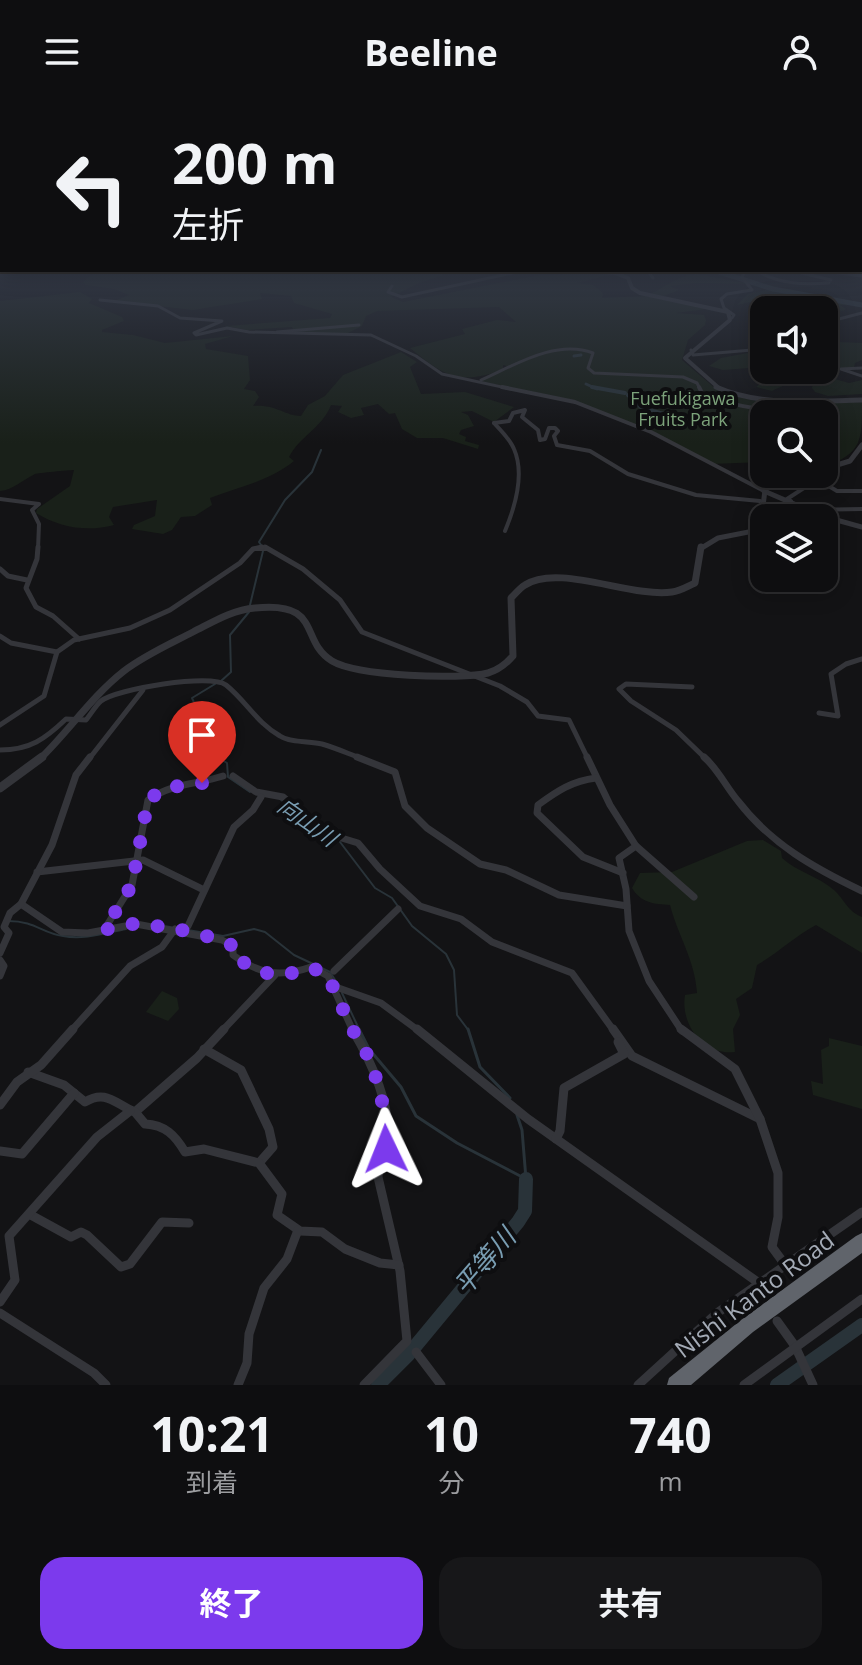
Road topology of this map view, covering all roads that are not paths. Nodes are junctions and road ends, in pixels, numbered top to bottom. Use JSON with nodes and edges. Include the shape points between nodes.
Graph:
{"nodes":[{"id":1,"x":215,"y":324,"type":"edge"},
{"id":2,"x":725,"y":324,"type":"edge"},
{"id":3,"x":359,"y":325,"type":"dead end"},
{"id":4,"x":277,"y":332,"type":"junction"},
{"id":5,"x":691,"y":350,"type":"junction"},
{"id":6,"x":750,"y":352,"type":"edge"},
{"id":7,"x":862,"y":368,"type":"edge"},
{"id":8,"x":862,"y":376,"type":"edge"},
{"id":9,"x":478,"y":381,"type":"junction"},
{"id":10,"x":759,"y":400,"type":"edge"},
{"id":11,"x":862,"y":400,"type":"edge"},
{"id":12,"x":838,"y":401,"type":"edge"},
{"id":13,"x":750,"y":406,"type":"edge"},
{"id":14,"x":862,"y":445,"type":"edge"},
{"id":15,"x":838,"y":465,"type":"edge"},
{"id":16,"x":768,"y":488,"type":"edge"},
{"id":17,"x":764,"y":491,"type":"junction"},
{"id":18,"x":862,"y":491,"type":"edge"},
{"id":19,"x":0,"y":499,"type":"edge"},
{"id":20,"x":760,"y":501,"type":"junction"},
{"id":21,"x":761,"y":504,"type":"edge"},
{"id":22,"x":796,"y":504,"type":"edge"},
{"id":23,"x":798,"y":504,"type":"edge"},
{"id":24,"x":838,"y":509,"type":"edge"},
{"id":25,"x":862,"y":509,"type":"edge"},
{"id":26,"x":838,"y":519,"type":"edge"},
{"id":27,"x":862,"y":527,"type":"edge"},
{"id":28,"x":505,"y":531,"type":"dead end"},
{"id":29,"x":750,"y":531,"type":"edge"},
{"id":30,"x":0,"y":569,"type":"edge"},
{"id":31,"x":27,"y":580,"type":"junction"},
{"id":32,"x":0,"y":636,"type":"edge"},
{"id":33,"x":79,"y":639,"type":"junction"},
{"id":34,"x":57,"y":652,"type":"junction"},
{"id":35,"x":862,"y":659,"type":"edge"},
{"id":36,"x":477,"y":675,"type":"junction"},
{"id":37,"x":692,"y":687,"type":"dead end"},
{"id":38,"x":143,"y":690,"type":"junction"},
{"id":39,"x":819,"y":713,"type":"dead end"},
{"id":40,"x":75,"y":720,"type":"junction"},
{"id":41,"x":0,"y":725,"type":"edge"},
{"id":42,"x":0,"y":750,"type":"edge"},
{"id":43,"x":596,"y":778,"type":"junction"},
{"id":44,"x":0,"y":788,"type":"edge"},
{"id":45,"x":261,"y":797,"type":"dead end"},
{"id":46,"x":636,"y":846,"type":"junction"},
{"id":47,"x":137,"y":860,"type":"junction"},
{"id":48,"x":37,"y":872,"type":"junction"},
{"id":49,"x":623,"y":873,"type":"junction"},
{"id":50,"x":204,"y":890,"type":"junction"},
{"id":51,"x":862,"y":891,"type":"edge"},
{"id":52,"x":694,"y":897,"type":"dead end"},
{"id":53,"x":21,"y":904,"type":"junction"},
{"id":54,"x":627,"y":906,"type":"junction"},
{"id":55,"x":398,"y":909,"type":"dead end"},
{"id":56,"x":4,"y":923,"type":"edge"},
{"id":57,"x":188,"y":926,"type":"dead end"},
{"id":58,"x":175,"y":929,"type":"junction"},
{"id":59,"x":104,"y":930,"type":"junction"},
{"id":60,"x":0,"y":953,"type":"edge"},
{"id":61,"x":0,"y":960,"type":"edge"},
{"id":62,"x":334,"y":971,"type":"dead end"},
{"id":63,"x":275,"y":975,"type":"junction"},
{"id":64,"x":0,"y":976,"type":"edge"},
{"id":65,"x":332,"y":983,"type":"junction"},
{"id":66,"x":620,"y":1041,"type":"junction"},
{"id":67,"x":204,"y":1049,"type":"junction"},
{"id":68,"x":28,"y":1072,"type":"junction"},
{"id":69,"x":74,"y":1093,"type":"junction"},
{"id":70,"x":0,"y":1105,"type":"edge"},
{"id":71,"x":132,"y":1112,"type":"junction"},
{"id":72,"x":760,"y":1119,"type":"junction"},
{"id":73,"x":556,"y":1139,"type":"junction"},
{"id":74,"x":0,"y":1151,"type":"edge"},
{"id":75,"x":259,"y":1163,"type":"junction"},
{"id":76,"x":862,"y":1212,"type":"edge"},
{"id":77,"x":29,"y":1214,"type":"junction"},
{"id":78,"x":189,"y":1223,"type":"dead end"},
{"id":79,"x":298,"y":1230,"type":"junction"},
{"id":80,"x":862,"y":1242,"type":"edge"},
{"id":81,"x":399,"y":1265,"type":"junction"},
{"id":82,"x":786,"y":1266,"type":"junction"},
{"id":83,"x":758,"y":1287,"type":"junction"},
{"id":84,"x":862,"y":1299,"type":"edge"},
{"id":85,"x":0,"y":1302,"type":"edge"},
{"id":86,"x":0,"y":1313,"type":"edge"},
{"id":87,"x":777,"y":1321,"type":"dead end"},
{"id":88,"x":795,"y":1346,"type":"junction"},
{"id":89,"x":416,"y":1352,"type":"dead end"},
{"id":90,"x":812,"y":1384,"type":"edge"},
{"id":91,"x":106,"y":1385,"type":"edge"},
{"id":92,"x":238,"y":1385,"type":"edge"},
{"id":93,"x":364,"y":1385,"type":"edge"},
{"id":94,"x":441,"y":1385,"type":"edge"},
{"id":95,"x":638,"y":1385,"type":"edge"},
{"id":96,"x":676,"y":1385,"type":"edge"},
{"id":97,"x":744,"y":1385,"type":"edge"}],
"edges":[{"from":1,"to":4,"type":"street","via":[[196,335],[227,328]]},
{"from":2,"to":5,"type":"street"},
{"from":3,"to":4,"type":"street","via":[[288,327]]},
{"from":4,"to":9,"type":"street","via":[[376,336],[437,372]]},
{"from":5,"to":6,"type":"street","via":[[693,355]]},
{"from":5,"to":10,"type":"street","via":[[686,360],[725,392]]},
{"from":7,"to":8,"type":"street","via":[[841,370]]},
{"from":9,"to":13,"type":"street","via":[[533,356],[582,348],[593,353],[588,368],[594,373],[683,377],[697,383],[703,395]]},
{"from":9,"to":17,"type":"street","via":[[566,399],[629,423]]},
{"from":11,"to":12,"type":"street"},
{"from":14,"to":15,"type":"street","via":[[850,461]]},
{"from":16,"to":17,"type":"street"},
{"from":17,"to":20,"type":"street"},
{"from":17,"to":22,"type":"street"},
{"from":18,"to":23,"type":"street","via":[[837,491],[822,482],[787,499]]},
{"from":19,"to":31,"type":"street","via":[[39,504],[32,510],[39,524],[37,559]]},
{"from":20,"to":21,"type":"street"},
{"from":20,"to":28,"type":"street","via":[[696,495],[628,474],[590,451],[557,445],[555,428],[547,430],[544,440],[538,439],[538,430],[522,417],[522,410],[509,421],[494,423],[514,448],[517,466],[515,501]]},
{"from":24,"to":25,"type":"street"},
{"from":26,"to":27,"type":"street"},
{"from":29,"to":36,"type":"street","via":[[703,544],[695,583],[673,593],[556,580],[526,584],[511,598],[513,656],[501,668]]},
{"from":30,"to":31,"type":"street"},
{"from":31,"to":33,"type":"street","via":[[36,607]]},
{"from":32,"to":34,"type":"street"},
{"from":33,"to":34,"type":"street"},
{"from":33,"to":36,"type":"street","via":[[130,628],[170,610],[261,547],[303,569],[340,600],[362,632]]},
{"from":34,"to":41,"type":"street","via":[[44,696]]},
{"from":35,"to":39,"type":"street","via":[[832,671],[838,716]]},
{"from":36,"to":40,"type":"street","via":[[347,668],[323,654],[311,625],[300,616],[255,607],[215,620],[136,662]]},
{"from":36,"to":43,"type":"street","via":[[527,702],[538,716],[569,720]]},
{"from":37,"to":51,"type":"street","via":[[626,684],[619,689],[709,761],[775,842]]},
{"from":38,"to":40,"type":"street","via":[[136,687],[102,700],[86,720]]},
{"from":38,"to":48,"type":"street","via":[[76,775]]},
{"from":38,"to":54,"type":"street","via":[[198,679],[225,684],[282,738],[321,744],[390,768],[405,806],[480,864],[559,895]]},
{"from":40,"to":42,"type":"street","via":[[62,721],[50,737],[32,747]]},
{"from":40,"to":44,"type":"street","via":[[23,773]]},
{"from":43,"to":46,"type":"street"},
{"from":43,"to":49,"type":"street","via":[[573,780],[538,805],[537,813],[583,857]]},
{"from":45,"to":50,"type":"street","via":[[234,827]]},
{"from":46,"to":49,"type":"street","via":[[619,858]]},
{"from":46,"to":52,"type":"street"},
{"from":47,"to":48,"type":"street"},
{"from":47,"to":50,"type":"street"},
{"from":47,"to":59,"type":"street","via":[[132,885]]},
{"from":47,"to":66,"type":"street","via":[[148,800],[165,788],[228,776],[256,792],[283,797],[325,833],[358,843],[420,906],[461,919],[492,942],[572,973]]},
{"from":48,"to":53,"type":"street"},
{"from":49,"to":54,"type":"street"},
{"from":50,"to":57,"type":"street"},
{"from":53,"to":56,"type":"street"},
{"from":53,"to":59,"type":"street","via":[[56,930]]},
{"from":54,"to":72,"type":"street","via":[[629,931],[662,1004],[684,1034],[735,1069]]},
{"from":55,"to":62,"type":"street"},
{"from":56,"to":60,"type":"street","via":[[9,933]]},
{"from":58,"to":59,"type":"street"},
{"from":58,"to":63,"type":"street","via":[[222,940],[247,966]]},
{"from":58,"to":68,"type":"street","via":[[162,947],[130,966],[41,1065]]},
{"from":61,"to":64,"type":"street"},
{"from":63,"to":65,"type":"street","via":[[311,967]]},
{"from":63,"to":67,"type":"street"},
{"from":65,"to":73,"type":"street","via":[[399,1015]]},
{"from":65,"to":81,"type":"street","via":[[372,1063],[385,1113],[386,1149],[378,1177]]},
{"from":66,"to":72,"type":"street","via":[[639,1061]]},
{"from":66,"to":73,"type":"street","via":[[624,1054],[564,1088]]},
{"from":67,"to":71,"type":"street"},
{"from":67,"to":75,"type":"street","via":[[241,1070],[273,1147]]},
{"from":68,"to":69,"type":"street"},
{"from":68,"to":70,"type":"street"},
{"from":69,"to":71,"type":"street","via":[[85,1102],[103,1094]]},
{"from":69,"to":74,"type":"street","via":[[22,1154]]},
{"from":71,"to":75,"type":"street","via":[[145,1124],[162,1125],[185,1152],[204,1149]]},
{"from":71,"to":77,"type":"street","via":[[107,1127]]},
{"from":72,"to":82,"type":"street","via":[[778,1173],[772,1247]]},
{"from":73,"to":83,"type":"street"},
{"from":75,"to":79,"type":"street","via":[[282,1194],[277,1215]]},
{"from":76,"to":82,"type":"street"},
{"from":77,"to":78,"type":"street","via":[[71,1237],[87,1235],[121,1267],[130,1264],[162,1222]]},
{"from":77,"to":85,"type":"street","via":[[9,1236],[15,1280]]},
{"from":79,"to":81,"type":"street","via":[[322,1232],[345,1249]]},
{"from":79,"to":92,"type":"street","via":[[287,1259],[264,1288]]},
{"from":80,"to":96,"type":"highway","name":"Nishi Kanto Road"},
{"from":81,"to":93,"type":"street","via":[[407,1341]]},
{"from":82,"to":83,"type":"street"},
{"from":83,"to":95,"type":"street","via":[[672,1348]]},
{"from":84,"to":88,"type":"street"},
{"from":86,"to":91,"type":"street"},
{"from":87,"to":88,"type":"street"},
{"from":88,"to":90,"type":"street"},
{"from":88,"to":97,"type":"street"},
{"from":89,"to":94,"type":"street"}]}
